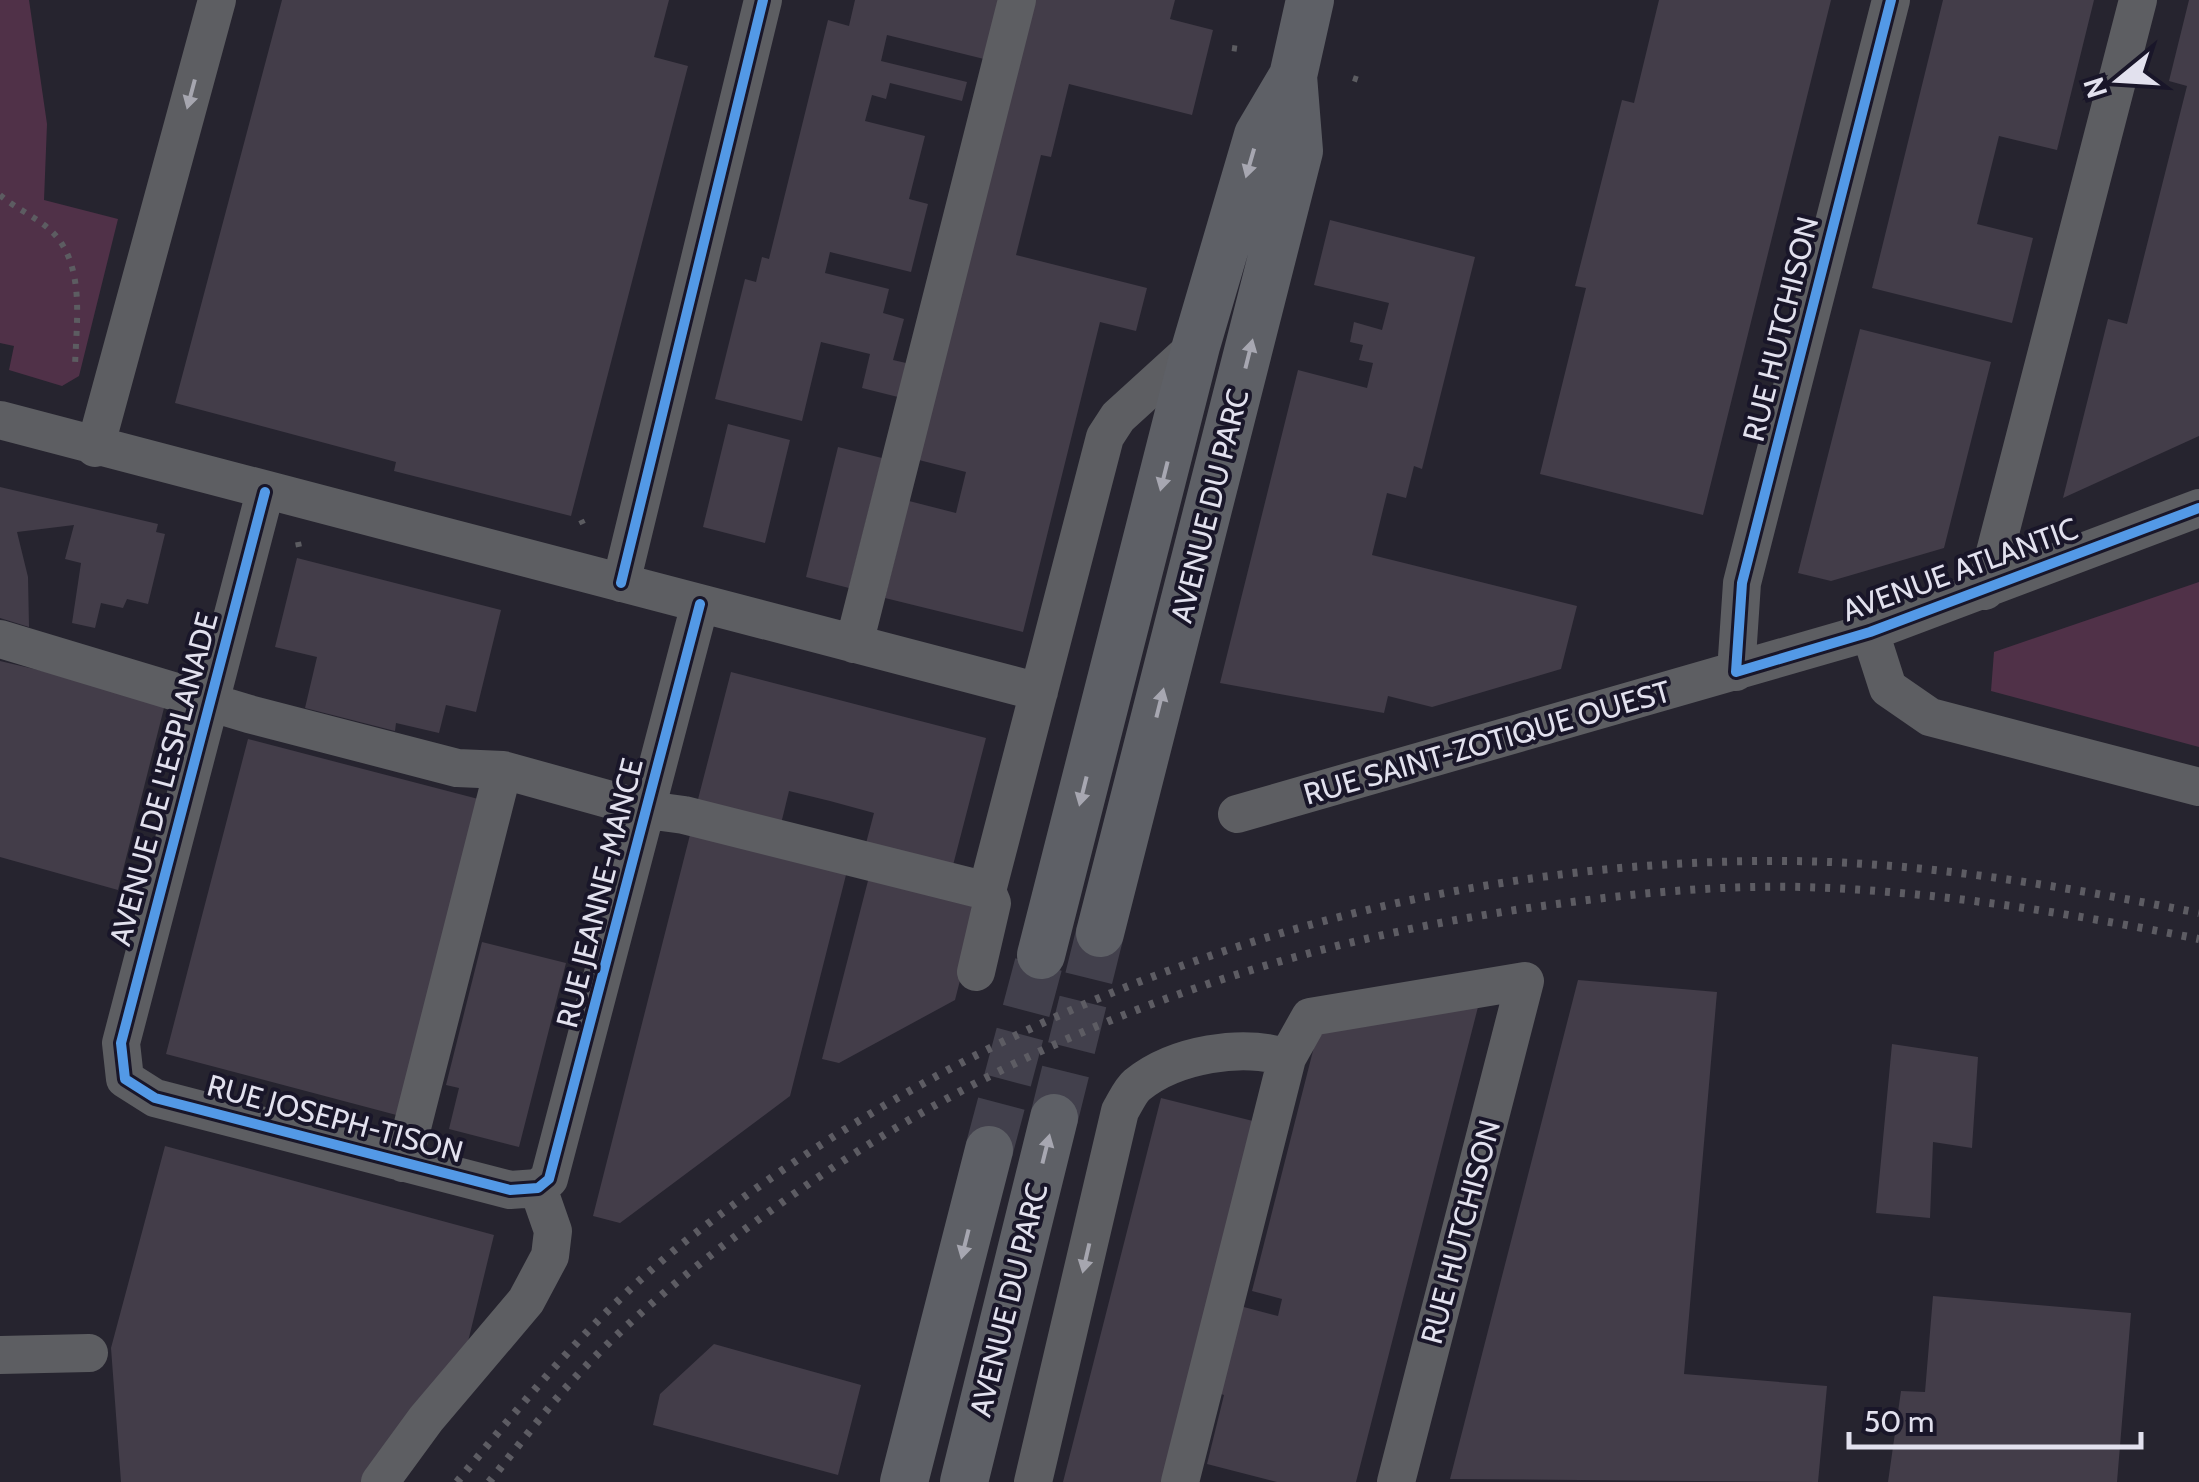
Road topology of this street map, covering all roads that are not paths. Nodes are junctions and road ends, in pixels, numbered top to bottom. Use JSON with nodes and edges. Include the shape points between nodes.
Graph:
{"nodes":[{"id":1,"x":217,"y":0,"type":"edge"},
{"id":2,"x":763,"y":0,"type":"edge"},
{"id":3,"x":1017,"y":0,"type":"edge"},
{"id":4,"x":1310,"y":0,"type":"edge"},
{"id":5,"x":1891,"y":0,"type":"edge"},
{"id":6,"x":2138,"y":0,"type":"edge"},
{"id":7,"x":1293,"y":76,"type":"junction"},
{"id":8,"x":1196,"y":346,"type":"junction"},
{"id":9,"x":0,"y":420,"type":"edge"},
{"id":10,"x":95,"y":448,"type":"junction"},
{"id":11,"x":265,"y":492,"type":"junction"},
{"id":12,"x":2199,"y":508,"type":"edge"},
{"id":13,"x":620,"y":583,"type":"junction"},
{"id":14,"x":1985,"y":591,"type":"junction"},
{"id":15,"x":700,"y":604,"type":"junction"},
{"id":16,"x":1870,"y":632,"type":"junction"},
{"id":17,"x":0,"y":639,"type":"edge"},
{"id":18,"x":854,"y":644,"type":"junction"},
{"id":19,"x":1736,"y":672,"type":"junction"},
{"id":20,"x":1039,"y":692,"type":"junction"},
{"id":21,"x":210,"y":699,"type":"junction"},
{"id":22,"x":503,"y":770,"type":"junction"},
{"id":23,"x":2199,"y":787,"type":"edge"},
{"id":24,"x":647,"y":810,"type":"junction"},
{"id":25,"x":1238,"y":814,"type":"dead end"},
{"id":26,"x":988,"y":891,"type":"junction"},
{"id":27,"x":1100,"y":933,"type":"tunnel mouth"},
{"id":28,"x":1041,"y":955,"type":"tunnel mouth"},
{"id":29,"x":976,"y":972,"type":"dead end"},
{"id":30,"x":1287,"y":1058,"type":"junction"},
{"id":31,"x":125,"y":1079,"type":"joint"},
{"id":32,"x":1054,"y":1118,"type":"tunnel mouth"},
{"id":33,"x":990,"y":1150,"type":"tunnel mouth"},
{"id":34,"x":403,"y":1163,"type":"junction"},
{"id":35,"x":538,"y":1188,"type":"junction"},
{"id":36,"x":89,"y":1353,"type":"dead end"},
{"id":37,"x":0,"y":1355,"type":"edge"},
{"id":38,"x":380,"y":1482,"type":"edge"},
{"id":39,"x":904,"y":1482,"type":"edge"},
{"id":40,"x":964,"y":1482,"type":"edge"},
{"id":41,"x":1033,"y":1482,"type":"edge"},
{"id":42,"x":1180,"y":1482,"type":"edge"},
{"id":43,"x":1396,"y":1482,"type":"edge"}],
"edges":[{"from":1,"to":10,"type":"street","one_way":true},
{"from":2,"to":13,"type":"street"},
{"from":3,"to":18,"type":"street"},
{"from":4,"to":7,"type":"main road","name":"AVENUE DU PARC"},
{"from":5,"to":19,"type":"street","name":"RUE HUTCHISON","via":[[1742,583]]},
{"from":6,"to":14,"type":"street"},
{"from":7,"to":8,"type":"main road","name":"AVENUE DU PARC","one_way":true,"via":[[1258,135]]},
{"from":27,"to":7,"type":"main road","name":"AVENUE DU PARC","one_way":true,"via":[[1299,151]]},
{"from":8,"to":20,"type":"street","via":[[1105,437]]},
{"from":8,"to":28,"type":"main road","name":"AVENUE DU PARC","one_way":true},
{"from":9,"to":10,"type":"street"},
{"from":10,"to":11,"type":"street"},
{"from":11,"to":13,"type":"street"},
{"from":11,"to":21,"type":"street","name":"AVENUE DE L'ESPLANADE"},
{"from":12,"to":14,"type":"street","name":"AVENUE ATLANTIC"},
{"from":13,"to":15,"type":"street"},
{"from":14,"to":16,"type":"street","name":"AVENUE ATLANTIC"},
{"from":15,"to":18,"type":"street"},
{"from":15,"to":24,"type":"street","name":"RUE JEANNE-MANCE"},
{"from":16,"to":19,"type":"street","name":"AVENUE ATLANTIC"},
{"from":16,"to":23,"type":"street","via":[[1888,688],[1930,717]]},
{"from":17,"to":21,"type":"street"},
{"from":18,"to":20,"type":"street"},
{"from":19,"to":25,"type":"street","name":"RUE SAINT-ZOTIQUE OUEST"},
{"from":20,"to":26,"type":"street"},
{"from":21,"to":22,"type":"street","via":[[456,768]]},
{"from":21,"to":31,"type":"street","name":"AVENUE DE L'ESPLANADE","via":[[121,1042]]},
{"from":22,"to":24,"type":"street"},
{"from":22,"to":34,"type":"street"},
{"from":24,"to":26,"type":"street"},
{"from":24,"to":35,"type":"street","name":"RUE JEANNE-MANCE","via":[[557,1164]]},
{"from":26,"to":29,"type":"street","via":[[992,903]]},
{"from":30,"to":41,"type":"street","one_way":true,"via":[[1260,1049],[1172,1065],[1134,1086],[1120,1111]]},
{"from":30,"to":42,"type":"street"},
{"from":30,"to":43,"type":"street","name":"RUE HUTCHISON","via":[[1310,1017],[1525,981]]},
{"from":31,"to":34,"type":"street","name":"RUE JOSEPH-TISON","via":[[155,1098]]},
{"from":40,"to":32,"type":"main road","name":"AVENUE DU PARC","one_way":true},
{"from":33,"to":39,"type":"main road","name":"AVENUE DU PARC","one_way":true},
{"from":34,"to":35,"type":"street","name":"RUE JOSEPH-TISON","via":[[510,1190]]},
{"from":35,"to":38,"type":"street","via":[[552,1232],[550,1256],[526,1301]]},
{"from":36,"to":37,"type":"street"}]}
